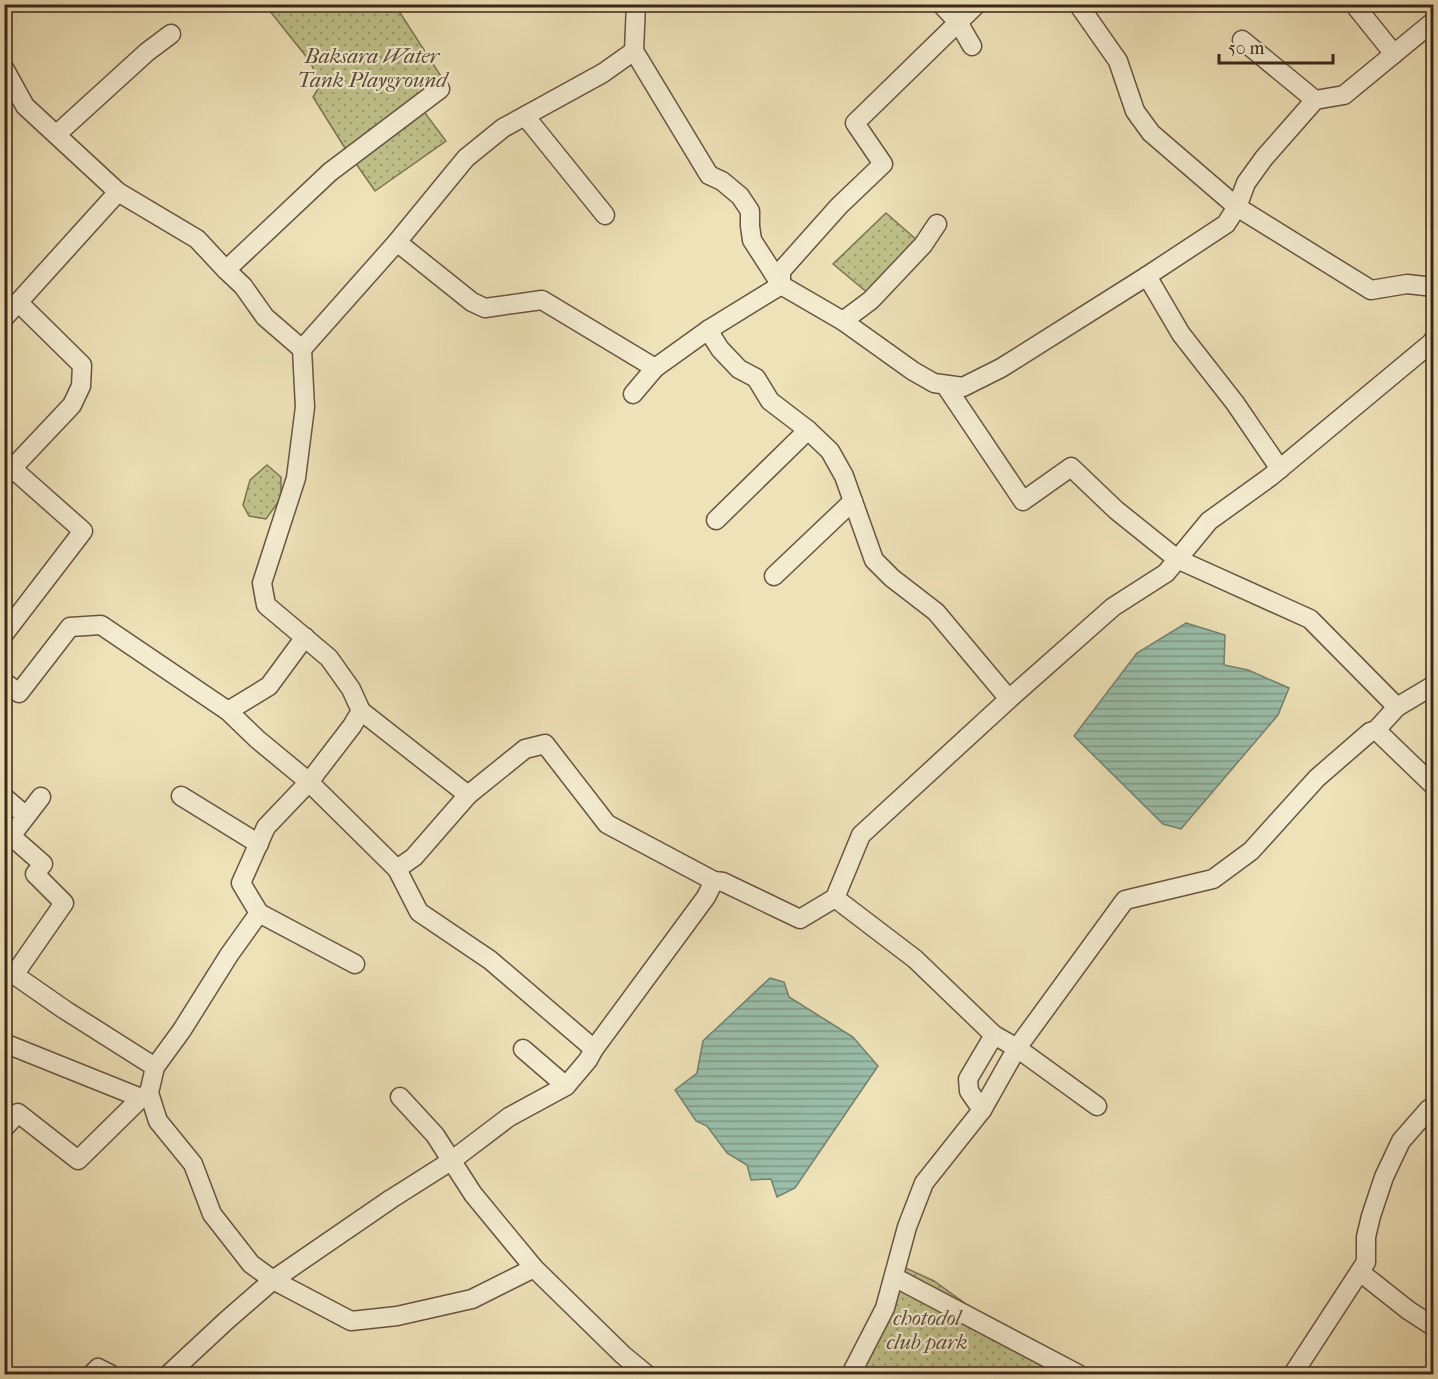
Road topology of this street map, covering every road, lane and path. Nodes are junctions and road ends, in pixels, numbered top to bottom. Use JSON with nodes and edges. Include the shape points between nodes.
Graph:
{"nodes":[{"id":1,"x":636,"y":4,"type":"edge"},
{"id":2,"x":941,"y":4,"type":"edge"},
{"id":3,"x":977,"y":4,"type":"edge"},
{"id":4,"x":1078,"y":4,"type":"edge"},
{"id":5,"x":1358,"y":8,"type":"dead end"},
{"id":6,"x":1434,"y":21,"type":"edge"},
{"id":7,"x":958,"y":22,"type":"junction"},
{"id":8,"x":171,"y":34,"type":"dead end"},
{"id":9,"x":1242,"y":39,"type":"dead end"},
{"id":10,"x":972,"y":46,"type":"dead end"},
{"id":11,"x":634,"y":51,"type":"junction"},
{"id":12,"x":1394,"y":54,"type":"junction"},
{"id":13,"x":4,"y":68,"type":"edge"},
{"id":14,"x":440,"y":89,"type":"dead end"},
{"id":15,"x":1315,"y":100,"type":"junction"},
{"id":16,"x":525,"y":116,"type":"junction"},
{"id":17,"x":57,"y":134,"type":"junction"},
{"id":18,"x":118,"y":192,"type":"junction"},
{"id":19,"x":1237,"y":207,"type":"junction"},
{"id":20,"x":605,"y":215,"type":"dead end"},
{"id":21,"x":937,"y":224,"type":"dead end"},
{"id":22,"x":397,"y":242,"type":"junction"},
{"id":23,"x":226,"y":270,"type":"junction"},
{"id":24,"x":1147,"y":276,"type":"junction"},
{"id":25,"x":781,"y":285,"type":"junction"},
{"id":26,"x":1434,"y":287,"type":"edge"},
{"id":27,"x":18,"y":302,"type":"junction"},
{"id":28,"x":4,"y":318,"type":"edge"},
{"id":29,"x":843,"y":321,"type":"junction"},
{"id":30,"x":708,"y":330,"type":"junction"},
{"id":31,"x":1434,"y":339,"type":"edge"},
{"id":32,"x":302,"y":349,"type":"junction"},
{"id":33,"x":655,"y":368,"type":"junction"},
{"id":34,"x":945,"y":385,"type":"junction"},
{"id":35,"x":633,"y":393,"type":"dead end"},
{"id":36,"x":808,"y":430,"type":"junction"},
{"id":37,"x":1280,"y":469,"type":"junction"},
{"id":38,"x":9,"y":473,"type":"edge"},
{"id":39,"x":853,"y":501,"type":"junction"},
{"id":40,"x":716,"y":520,"type":"dead end"},
{"id":41,"x":1177,"y":559,"type":"junction"},
{"id":42,"x":774,"y":576,"type":"dead end"},
{"id":43,"x":4,"y":634,"type":"edge"},
{"id":44,"x":305,"y":637,"type":"junction"},
{"id":45,"x":4,"y":682,"type":"edge"},
{"id":46,"x":1434,"y":685,"type":"edge"},
{"id":47,"x":1009,"y":699,"type":"junction"},
{"id":48,"x":1397,"y":706,"type":"junction"},
{"id":49,"x":228,"y":711,"type":"junction"},
{"id":50,"x":361,"y":711,"type":"junction"},
{"id":51,"x":1377,"y":730,"type":"junction"},
{"id":52,"x":309,"y":782,"type":"junction"},
{"id":53,"x":1434,"y":786,"type":"edge"},
{"id":54,"x":468,"y":795,"type":"junction"},
{"id":55,"x":181,"y":796,"type":"dead end"},
{"id":56,"x":4,"y":797,"type":"edge"},
{"id":57,"x":41,"y":797,"type":"dead end"},
{"id":58,"x":26,"y":816,"type":"junction"},
{"id":59,"x":259,"y":844,"type":"junction"},
{"id":60,"x":397,"y":869,"type":"junction"},
{"id":61,"x":714,"y":881,"type":"junction"},
{"id":62,"x":835,"y":898,"type":"junction"},
{"id":63,"x":259,"y":913,"type":"junction"},
{"id":64,"x":355,"y":964,"type":"dead end"},
{"id":65,"x":9,"y":971,"type":"edge"},
{"id":66,"x":994,"y":1035,"type":"junction"},
{"id":67,"x":4,"y":1043,"type":"edge"},
{"id":68,"x":1017,"y":1048,"type":"junction"},
{"id":69,"x":523,"y":1049,"type":"dead end"},
{"id":70,"x":594,"y":1049,"type":"junction"},
{"id":71,"x":154,"y":1067,"type":"junction"},
{"id":72,"x":566,"y":1086,"type":"junction"},
{"id":73,"x":145,"y":1096,"type":"junction"},
{"id":74,"x":400,"y":1097,"type":"dead end"},
{"id":75,"x":1097,"y":1106,"type":"dead end"},
{"id":76,"x":1434,"y":1107,"type":"edge"},
{"id":77,"x":981,"y":1110,"type":"junction"},
{"id":78,"x":4,"y":1128,"type":"edge"},
{"id":79,"x":451,"y":1161,"type":"junction"},
{"id":80,"x":534,"y":1268,"type":"junction"},
{"id":81,"x":1360,"y":1272,"type":"junction"},
{"id":82,"x":894,"y":1277,"type":"junction"},
{"id":83,"x":273,"y":1280,"type":"junction"},
{"id":84,"x":1434,"y":1327,"type":"edge"},
{"id":85,"x":92,"y":1374,"type":"edge"},
{"id":86,"x":110,"y":1374,"type":"edge"},
{"id":87,"x":169,"y":1374,"type":"edge"},
{"id":88,"x":646,"y":1374,"type":"edge"},
{"id":89,"x":851,"y":1374,"type":"edge"},
{"id":90,"x":1078,"y":1374,"type":"edge"},
{"id":91,"x":1293,"y":1374,"type":"edge"}],
"edges":[{"from":1,"to":11,"type":"street"},
{"from":2,"to":7,"type":"street"},
{"from":3,"to":7,"type":"street"},
{"from":4,"to":19,"type":"street","via":[[1118,61],[1135,111],[1151,133]]},
{"from":5,"to":12,"type":"street"},
{"from":6,"to":12,"type":"street"},
{"from":7,"to":10,"type":"street"},
{"from":7,"to":25,"type":"street","via":[[855,123],[883,164],[781,271]]},
{"from":8,"to":17,"type":"street"},
{"from":9,"to":15,"type":"street"},
{"from":11,"to":16,"type":"street","via":[[603,73]]},
{"from":11,"to":25,"type":"street","via":[[709,175],[740,196],[750,211],[752,240]]},
{"from":12,"to":15,"type":"street","via":[[1344,95]]},
{"from":13,"to":17,"type":"street","via":[[25,106]]},
{"from":14,"to":23,"type":"street","via":[[330,172]]},
{"from":15,"to":19,"type":"street","via":[[1258,166]]},
{"from":16,"to":20,"type":"street"},
{"from":16,"to":22,"type":"street","via":[[466,158]]},
{"from":17,"to":18,"type":"street"},
{"from":18,"to":23,"type":"street","via":[[197,239]]},
{"from":18,"to":27,"type":"street"},
{"from":19,"to":24,"type":"street","via":[[1226,224]]},
{"from":19,"to":26,"type":"street","via":[[1371,290],[1407,284]]},
{"from":21,"to":29,"type":"street","via":[[871,300]]},
{"from":22,"to":32,"type":"street"},
{"from":22,"to":33,"type":"street","via":[[472,303],[485,308],[542,300]]},
{"from":23,"to":32,"type":"street","via":[[265,317]]},
{"from":24,"to":34,"type":"street","via":[[1001,368],[963,387]]},
{"from":24,"to":37,"type":"street","via":[[1181,334]]},
{"from":25,"to":29,"type":"street"},
{"from":25,"to":30,"type":"street"},
{"from":27,"to":28,"type":"street"},
{"from":27,"to":38,"type":"street","via":[[82,365],[81,386],[72,405]]},
{"from":29,"to":34,"type":"street","via":[[913,371]]},
{"from":30,"to":33,"type":"street"},
{"from":30,"to":36,"type":"street","via":[[739,369],[756,378],[770,400]]},
{"from":31,"to":37,"type":"street"},
{"from":32,"to":44,"type":"street","via":[[305,407],[296,478],[262,583],[266,605]]},
{"from":33,"to":35,"type":"street"},
{"from":34,"to":41,"type":"street","via":[[1023,501],[1071,467]]},
{"from":36,"to":39,"type":"street","via":[[831,451]]},
{"from":36,"to":40,"type":"street"},
{"from":37,"to":41,"type":"street","via":[[1209,521]]},
{"from":38,"to":43,"type":"street","via":[[83,531]]},
{"from":39,"to":42,"type":"street"},
{"from":39,"to":47,"type":"street","via":[[874,560],[936,612]]},
{"from":41,"to":47,"type":"street","via":[[1166,573],[1113,607]]},
{"from":41,"to":48,"type":"street","via":[[1310,619]]},
{"from":44,"to":49,"type":"street","via":[[269,686]]},
{"from":44,"to":50,"type":"street","via":[[328,658],[351,689]]},
{"from":45,"to":49,"type":"street","via":[[19,693],[69,627],[101,625]]},
{"from":46,"to":48,"type":"street"},
{"from":47,"to":62,"type":"street","via":[[861,836]]},
{"from":48,"to":51,"type":"street"},
{"from":49,"to":52,"type":"street"},
{"from":50,"to":52,"type":"street"},
{"from":50,"to":54,"type":"street"},
{"from":51,"to":53,"type":"street"},
{"from":51,"to":68,"type":"street","via":[[1317,778],[1251,850],[1214,879],[1125,900]]},
{"from":52,"to":59,"type":"street","via":[[266,827]]},
{"from":52,"to":60,"type":"street"},
{"from":54,"to":60,"type":"street","via":[[414,857]]},
{"from":54,"to":61,"type":"street","via":[[525,749],[545,744],[607,824]]},
{"from":55,"to":59,"type":"street"},
{"from":56,"to":58,"type":"street"},
{"from":57,"to":58,"type":"street"},
{"from":58,"to":65,"type":"street","via":[[11,836],[43,864],[35,874],[64,903]]},
{"from":59,"to":63,"type":"street","via":[[241,883]]},
{"from":60,"to":70,"type":"street","via":[[419,912],[489,960]]},
{"from":61,"to":62,"type":"street","via":[[800,919]]},
{"from":61,"to":70,"type":"street"},
{"from":62,"to":66,"type":"street","via":[[915,958]]},
{"from":63,"to":64,"type":"street"},
{"from":63,"to":71,"type":"street"},
{"from":65,"to":71,"type":"street"},
{"from":66,"to":68,"type":"street"},
{"from":66,"to":77,"type":"street","via":[[968,1079],[969,1091]]},
{"from":67,"to":73,"type":"street"},
{"from":68,"to":75,"type":"street"},
{"from":68,"to":77,"type":"street"},
{"from":69,"to":72,"type":"street"},
{"from":70,"to":72,"type":"street"},
{"from":71,"to":73,"type":"street"},
{"from":72,"to":79,"type":"street","via":[[509,1117]]},
{"from":73,"to":78,"type":"street","via":[[78,1160],[18,1113]]},
{"from":73,"to":83,"type":"street","via":[[158,1121],[193,1164],[212,1214],[251,1264]]},
{"from":74,"to":79,"type":"street","via":[[435,1135]]},
{"from":76,"to":81,"type":"street","via":[[1401,1142],[1384,1177],[1366,1237],[1366,1262]]},
{"from":77,"to":82,"type":"street","via":[[924,1183]]},
{"from":79,"to":80,"type":"street"},
{"from":79,"to":83,"type":"street"},
{"from":80,"to":83,"type":"street","via":[[472,1299],[397,1316],[351,1321]]},
{"from":80,"to":88,"type":"street"},
{"from":81,"to":84,"type":"street"},
{"from":81,"to":91,"type":"street"},
{"from":82,"to":89,"type":"street","via":[[885,1308]]},
{"from":82,"to":90,"type":"street"},
{"from":83,"to":87,"type":"street"},
{"from":85,"to":86,"type":"street","via":[[98,1368]]}]}
